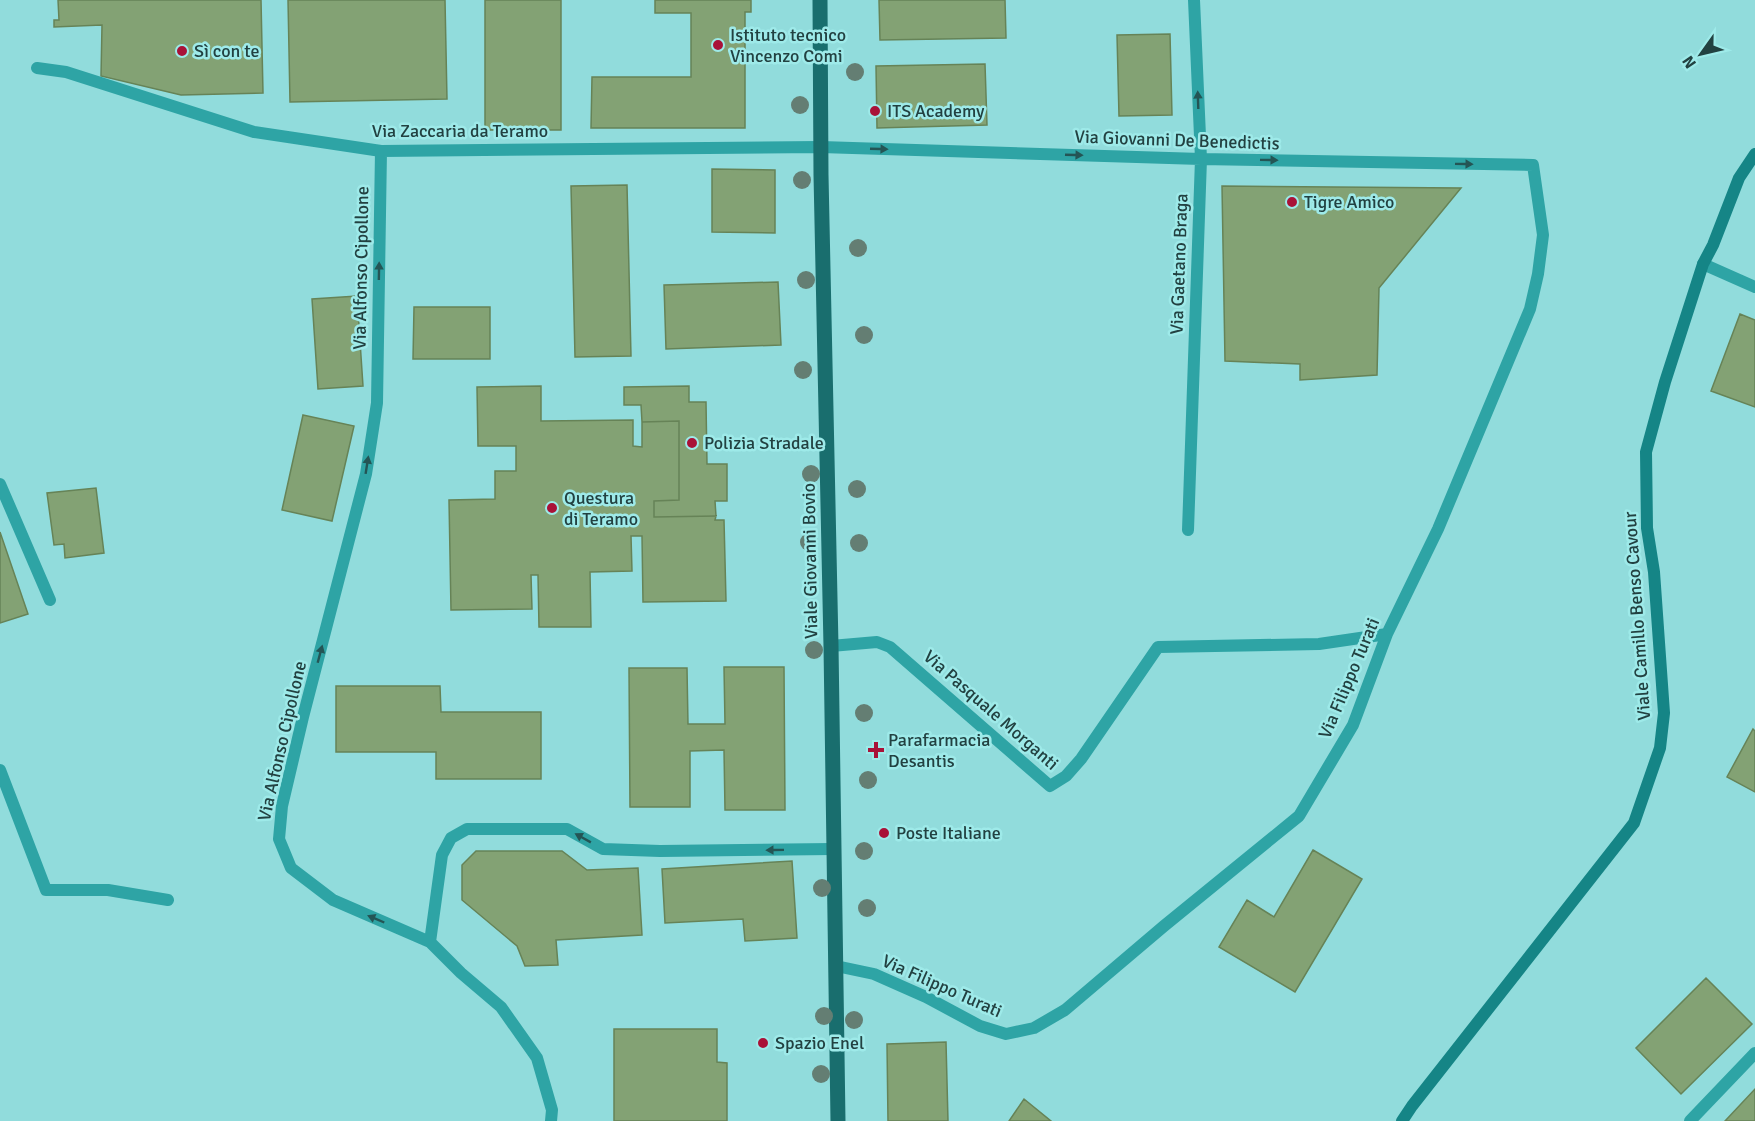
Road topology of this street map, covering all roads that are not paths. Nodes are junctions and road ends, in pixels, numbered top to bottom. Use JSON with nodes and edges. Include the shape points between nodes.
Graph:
{"nodes":[{"id":1,"x":820,"y":0,"type":"edge"},
{"id":2,"x":1194,"y":0,"type":"edge"},
{"id":3,"x":37,"y":68,"type":"dead end"},
{"id":4,"x":821,"y":147,"type":"junction"},
{"id":5,"x":381,"y":151,"type":"junction"},
{"id":6,"x":1755,"y":154,"type":"edge"},
{"id":7,"x":1201,"y":159,"type":"junction"},
{"id":8,"x":1533,"y":165,"type":"joint"},
{"id":9,"x":1703,"y":264,"type":"junction"},
{"id":10,"x":1755,"y":287,"type":"edge"},
{"id":11,"x":0,"y":484,"type":"edge"},
{"id":12,"x":1188,"y":530,"type":"dead end"},
{"id":13,"x":50,"y":600,"type":"dead end"},
{"id":14,"x":1387,"y":634,"type":"junction"},
{"id":15,"x":831,"y":646,"type":"junction"},
{"id":16,"x":0,"y":770,"type":"edge"},
{"id":17,"x":833,"y":849,"type":"junction"},
{"id":18,"x":168,"y":900,"type":"dead end"},
{"id":19,"x":430,"y":942,"type":"junction"},
{"id":20,"x":836,"y":966,"type":"junction"},
{"id":21,"x":1755,"y":1053,"type":"edge"},
{"id":22,"x":551,"y":1121,"type":"edge"},
{"id":23,"x":838,"y":1121,"type":"edge"},
{"id":24,"x":1402,"y":1121,"type":"edge"},
{"id":25,"x":1690,"y":1121,"type":"edge"}],
"edges":[{"from":1,"to":4,"type":"main road","name":"Viale Giovanni Bovio"},
{"from":7,"to":2,"type":"street","name":"Via Gaetano Braga","one_way":true},
{"from":3,"to":5,"type":"street","name":"Via Zaccaria da Teramo","via":[[77,75],[254,132]]},
{"from":4,"to":5,"type":"street","name":"Via Zaccaria da Teramo"},
{"from":4,"to":7,"type":"street","name":"Via Giovanni De Benedictis","one_way":true},
{"from":4,"to":15,"type":"main road","name":"Viale Giovanni Bovio"},
{"from":19,"to":5,"type":"street","name":"Via Alfonso Cipollone","one_way":true,"via":[[333,900],[291,868],[279,839],[282,806],[366,474],[377,403]]},
{"from":6,"to":9,"type":"street","name":"Viale Camillo Benso Cavour","via":[[1739,178]]},
{"from":7,"to":8,"type":"street","name":"Via Giovanni De Benedictis","one_way":true},
{"from":7,"to":12,"type":"street","name":"Via Gaetano Braga"},
{"from":8,"to":14,"type":"street","name":"Via Filippo Turati","via":[[1543,235],[1530,309],[1438,529]]},
{"from":9,"to":10,"type":"street"},
{"from":9,"to":24,"type":"street","name":"Viale Camillo Benso Cavour","via":[[1646,452],[1647,528],[1664,713],[1660,748],[1634,823]]},
{"from":11,"to":13,"type":"street"},
{"from":14,"to":15,"type":"street","name":"Via Pasquale Morganti","via":[[1319,644],[1158,647],[1081,759],[1050,786],[890,647],[877,642]]},
{"from":14,"to":20,"type":"street","name":"Via Filippo Turati","via":[[1353,724],[1299,816],[1065,1010],[1034,1028],[1006,1034],[980,1026],[874,974]]},
{"from":15,"to":17,"type":"main road","name":"Viale Giovanni Bovio"},
{"from":16,"to":18,"type":"street","via":[[46,890],[108,890]]},
{"from":17,"to":19,"type":"street","one_way":true,"via":[[603,849],[567,829],[467,829],[451,838],[442,855]]},
{"from":17,"to":20,"type":"main road","name":"Viale Giovanni Bovio"},
{"from":19,"to":22,"type":"street","via":[[501,1007],[537,1058],[552,1110]]},
{"from":20,"to":23,"type":"main road","name":"Viale Giovanni Bovio"},
{"from":21,"to":25,"type":"street"}]}
